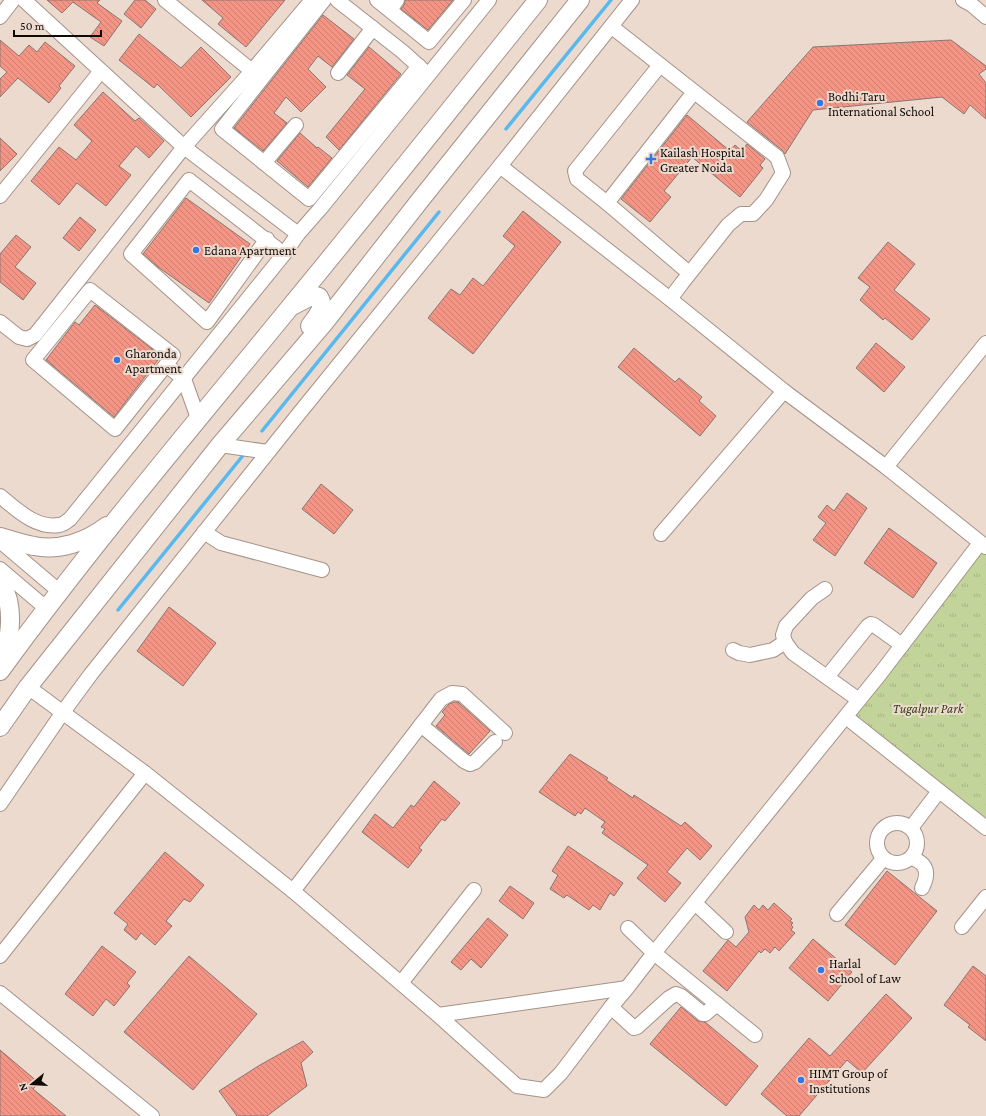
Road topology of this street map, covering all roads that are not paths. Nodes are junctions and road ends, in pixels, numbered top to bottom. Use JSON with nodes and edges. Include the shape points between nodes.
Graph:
{"nodes":[{"id":1,"x":13,"y":0,"type":"edge"},
{"id":2,"x":24,"y":0,"type":"edge"},
{"id":3,"x":165,"y":0,"type":"edge"},
{"id":4,"x":312,"y":0,"type":"edge"},
{"id":5,"x":324,"y":0,"type":"edge"},
{"id":6,"x":337,"y":0,"type":"edge"},
{"id":7,"x":377,"y":0,"type":"edge"},
{"id":8,"x":464,"y":0,"type":"edge"},
{"id":9,"x":489,"y":0,"type":"edge"},
{"id":10,"x":538,"y":0,"type":"edge"},
{"id":11,"x":580,"y":0,"type":"edge"},
{"id":12,"x":632,"y":0,"type":"edge"},
{"id":13,"x":963,"y":0,"type":"edge"},
{"id":14,"x":393,"y":5,"type":"edge"},
{"id":15,"x":0,"y":17,"type":"edge"},
{"id":16,"x":986,"y":17,"type":"edge"},
{"id":17,"x":612,"y":27,"type":"junction"},
{"id":18,"x":374,"y":28,"type":"junction"},
{"id":19,"x":660,"y":65,"type":"junction"},
{"id":20,"x":424,"y":70,"type":"junction"},
{"id":21,"x":100,"y":71,"type":"junction"},
{"id":22,"x":252,"y":71,"type":"junction"},
{"id":23,"x":338,"y":73,"type":"dead end"},
{"id":24,"x":694,"y":92,"type":"junction"},
{"id":25,"x":296,"y":125,"type":"dead end"},
{"id":26,"x":184,"y":147,"type":"junction"},
{"id":27,"x":264,"y":163,"type":"junction"},
{"id":28,"x":500,"y":166,"type":"junction"},
{"id":29,"x":0,"y":196,"type":"edge"},
{"id":30,"x":607,"y":203,"type":"junction"},
{"id":31,"x":315,"y":204,"type":"junction"},
{"id":32,"x":298,"y":234,"type":"junction"},
{"id":33,"x":267,"y":239,"type":"junction"},
{"id":34,"x":284,"y":254,"type":"junction"},
{"id":35,"x":689,"y":273,"type":"junction"},
{"id":36,"x":670,"y":299,"type":"junction"},
{"id":37,"x":290,"y":307,"type":"junction"},
{"id":38,"x":0,"y":322,"type":"edge"},
{"id":39,"x":986,"y":343,"type":"edge"},
{"id":40,"x":302,"y":349,"type":"junction"},
{"id":41,"x":166,"y":364,"type":"junction"},
{"id":42,"x":184,"y":379,"type":"junction"},
{"id":43,"x":784,"y":391,"type":"junction"},
{"id":44,"x":198,"y":418,"type":"junction"},
{"id":45,"x":220,"y":445,"type":"junction"},
{"id":46,"x":268,"y":452,"type":"junction"},
{"id":47,"x":886,"y":467,"type":"junction"},
{"id":48,"x":0,"y":496,"type":"edge"},
{"id":49,"x":118,"y":518,"type":"junction"},
{"id":50,"x":204,"y":532,"type":"junction"},
{"id":51,"x":662,"y":534,"type":"dead end"},
{"id":52,"x":0,"y":538,"type":"edge"},
{"id":53,"x":0,"y":541,"type":"edge"},
{"id":54,"x":983,"y":545,"type":"edge"},
{"id":55,"x":0,"y":569,"type":"edge"},
{"id":56,"x":322,"y":570,"type":"dead end"},
{"id":57,"x":0,"y":580,"type":"edge"},
{"id":58,"x":825,"y":589,"type":"dead end"},
{"id":59,"x":60,"y":592,"type":"junction"},
{"id":60,"x":46,"y":608,"type":"junction"},
{"id":61,"x":785,"y":642,"type":"junction"},
{"id":62,"x":902,"y":645,"type":"junction"},
{"id":63,"x":733,"y":650,"type":"dead end"},
{"id":64,"x":1,"y":670,"type":"edge"},
{"id":65,"x":827,"y":677,"type":"junction"},
{"id":66,"x":28,"y":687,"type":"junction"},
{"id":67,"x":859,"y":700,"type":"junction"},
{"id":68,"x":63,"y":712,"type":"junction"},
{"id":69,"x":846,"y":717,"type":"junction"},
{"id":70,"x":421,"y":725,"type":"junction"},
{"id":71,"x":0,"y":727,"type":"edge"},
{"id":72,"x":505,"y":733,"type":"dead end"},
{"id":73,"x":494,"y":742,"type":"dead end"},
{"id":74,"x":145,"y":773,"type":"junction"},
{"id":75,"x":939,"y":791,"type":"junction"},
{"id":76,"x":0,"y":804,"type":"edge"},
{"id":77,"x":911,"y":828,"type":"junction"},
{"id":78,"x":986,"y":828,"type":"edge"},
{"id":79,"x":912,"y":857,"type":"junction"},
{"id":80,"x":883,"y":859,"type":"junction"},
{"id":81,"x":922,"y":888,"type":"dead end"},
{"id":82,"x":474,"y":890,"type":"dead end"},
{"id":83,"x":293,"y":891,"type":"junction"},
{"id":84,"x":986,"y":897,"type":"edge"},
{"id":85,"x":695,"y":903,"type":"junction"},
{"id":86,"x":837,"y":914,"type":"dead end"},
{"id":87,"x":962,"y":927,"type":"dead end"},
{"id":88,"x":628,"y":928,"type":"dead end"},
{"id":89,"x":726,"y":932,"type":"dead end"},
{"id":90,"x":654,"y":953,"type":"junction"},
{"id":91,"x":0,"y":956,"type":"edge"},
{"id":92,"x":401,"y":983,"type":"junction"},
{"id":93,"x":628,"y":988,"type":"junction"},
{"id":94,"x":2,"y":997,"type":"edge"},
{"id":95,"x":717,"y":1004,"type":"junction"},
{"id":96,"x":610,"y":1007,"type":"junction"},
{"id":97,"x":438,"y":1015,"type":"junction"},
{"id":98,"x":755,"y":1035,"type":"dead end"},
{"id":99,"x":152,"y":1116,"type":"edge"}],
"edges":[{"from":1,"to":15,"type":"street"},
{"from":2,"to":21,"type":"street"},
{"from":3,"to":22,"type":"street"},
{"from":4,"to":22,"type":"street"},
{"from":5,"to":27,"type":"street","via":[[222,129]]},
{"from":6,"to":18,"type":"street"},
{"from":7,"to":14,"type":"street"},
{"from":8,"to":14,"type":"street","via":[[429,42]]},
{"from":9,"to":20,"type":"street"},
{"from":10,"to":37,"type":"main road"},
{"from":11,"to":40,"type":"main road"},
{"from":12,"to":17,"type":"street"},
{"from":13,"to":16,"type":"street"},
{"from":17,"to":19,"type":"street"},
{"from":17,"to":28,"type":"street"},
{"from":18,"to":20,"type":"street"},
{"from":18,"to":23,"type":"street"},
{"from":19,"to":24,"type":"street"},
{"from":19,"to":30,"type":"street","via":[[575,171],[578,179]]},
{"from":20,"to":31,"type":"street"},
{"from":21,"to":26,"type":"street"},
{"from":21,"to":29,"type":"street"},
{"from":22,"to":26,"type":"street"},
{"from":24,"to":30,"type":"street"},
{"from":24,"to":35,"type":"street","via":[[776,157],[783,173],[766,200],[753,214],[741,214],[728,225]]},
{"from":25,"to":27,"type":"street"},
{"from":26,"to":32,"type":"street"},
{"from":26,"to":38,"type":"street","via":[[35,336],[27,339],[19,337]]},
{"from":27,"to":31,"type":"street"},
{"from":28,"to":36,"type":"street"},
{"from":28,"to":46,"type":"street"},
{"from":30,"to":35,"type":"street"},
{"from":31,"to":32,"type":"street"},
{"from":32,"to":34,"type":"street"},
{"from":33,"to":33,"type":"street","via":[[189,180],[131,254],[207,322]]},
{"from":33,"to":34,"type":"street"},
{"from":34,"to":42,"type":"street"},
{"from":35,"to":36,"type":"street"},
{"from":36,"to":43,"type":"street"},
{"from":37,"to":40,"type":"main road","via":[[313,295],[321,300],[322,308],[304,336]]},
{"from":37,"to":44,"type":"main road"},
{"from":39,"to":47,"type":"street"},
{"from":40,"to":45,"type":"main road"},
{"from":41,"to":41,"type":"street","via":[[115,429],[33,360],[90,290],[173,355]]},
{"from":41,"to":42,"type":"street"},
{"from":42,"to":44,"type":"street"},
{"from":42,"to":48,"type":"street","via":[[70,519],[60,525],[45,525],[32,520]]},
{"from":43,"to":47,"type":"street"},
{"from":43,"to":51,"type":"street"},
{"from":44,"to":49,"type":"main road"},
{"from":45,"to":46,"type":"street"},
{"from":45,"to":66,"type":"main road"},
{"from":46,"to":50,"type":"street"},
{"from":47,"to":54,"type":"street"},
{"from":49,"to":52,"type":"main road","via":[[95,535],[74,544],[54,548]]},
{"from":49,"to":59,"type":"main road"},
{"from":50,"to":56,"type":"street","via":[[220,543]]},
{"from":50,"to":68,"type":"street"},
{"from":53,"to":59,"type":"street"},
{"from":54,"to":62,"type":"street"},
{"from":55,"to":60,"type":"street"},
{"from":57,"to":64,"type":"main road","via":[[8,600],[10,616],[10,630]]},
{"from":58,"to":61,"type":"street","via":[[812,598],[786,626],[783,635]]},
{"from":59,"to":60,"type":"main road"},
{"from":60,"to":64,"type":"main road"},
{"from":61,"to":63,"type":"street","via":[[773,650],[750,655]]},
{"from":61,"to":65,"type":"street","via":[[793,654]]},
{"from":62,"to":65,"type":"street","via":[[871,624]]},
{"from":62,"to":67,"type":"street"},
{"from":65,"to":67,"type":"street"},
{"from":66,"to":68,"type":"street"},
{"from":66,"to":71,"type":"main road"},
{"from":67,"to":69,"type":"street"},
{"from":68,"to":74,"type":"street"},
{"from":68,"to":76,"type":"street"},
{"from":69,"to":75,"type":"street"},
{"from":69,"to":85,"type":"street"},
{"from":70,"to":72,"type":"street","via":[[442,699],[452,693],[462,694]]},
{"from":70,"to":73,"type":"street","via":[[470,764]]},
{"from":70,"to":83,"type":"street"},
{"from":74,"to":83,"type":"street"},
{"from":74,"to":91,"type":"street"},
{"from":75,"to":77,"type":"street"},
{"from":75,"to":78,"type":"street"},
{"from":77,"to":79,"type":"street","via":[[918,842]]},
{"from":77,"to":80,"type":"street","via":[[896,823],[888,824],[882,829],[877,844],[878,852]]},
{"from":79,"to":80,"type":"street","via":[[898,864]]},
{"from":79,"to":81,"type":"street","via":[[924,865],[926,881]]},
{"from":80,"to":86,"type":"street"},
{"from":82,"to":92,"type":"street"},
{"from":83,"to":92,"type":"street"},
{"from":84,"to":87,"type":"street"},
{"from":85,"to":89,"type":"street"},
{"from":85,"to":90,"type":"street"},
{"from":88,"to":90,"type":"street"},
{"from":90,"to":93,"type":"street"},
{"from":90,"to":95,"type":"street"},
{"from":92,"to":97,"type":"street"},
{"from":93,"to":96,"type":"street"},
{"from":93,"to":97,"type":"street"},
{"from":94,"to":99,"type":"street"},
{"from":95,"to":96,"type":"street","via":[[702,1014],[676,994],[634,1028]]},
{"from":95,"to":98,"type":"street"},
{"from":96,"to":97,"type":"street","via":[[561,1073],[544,1090],[516,1086]]}]}
